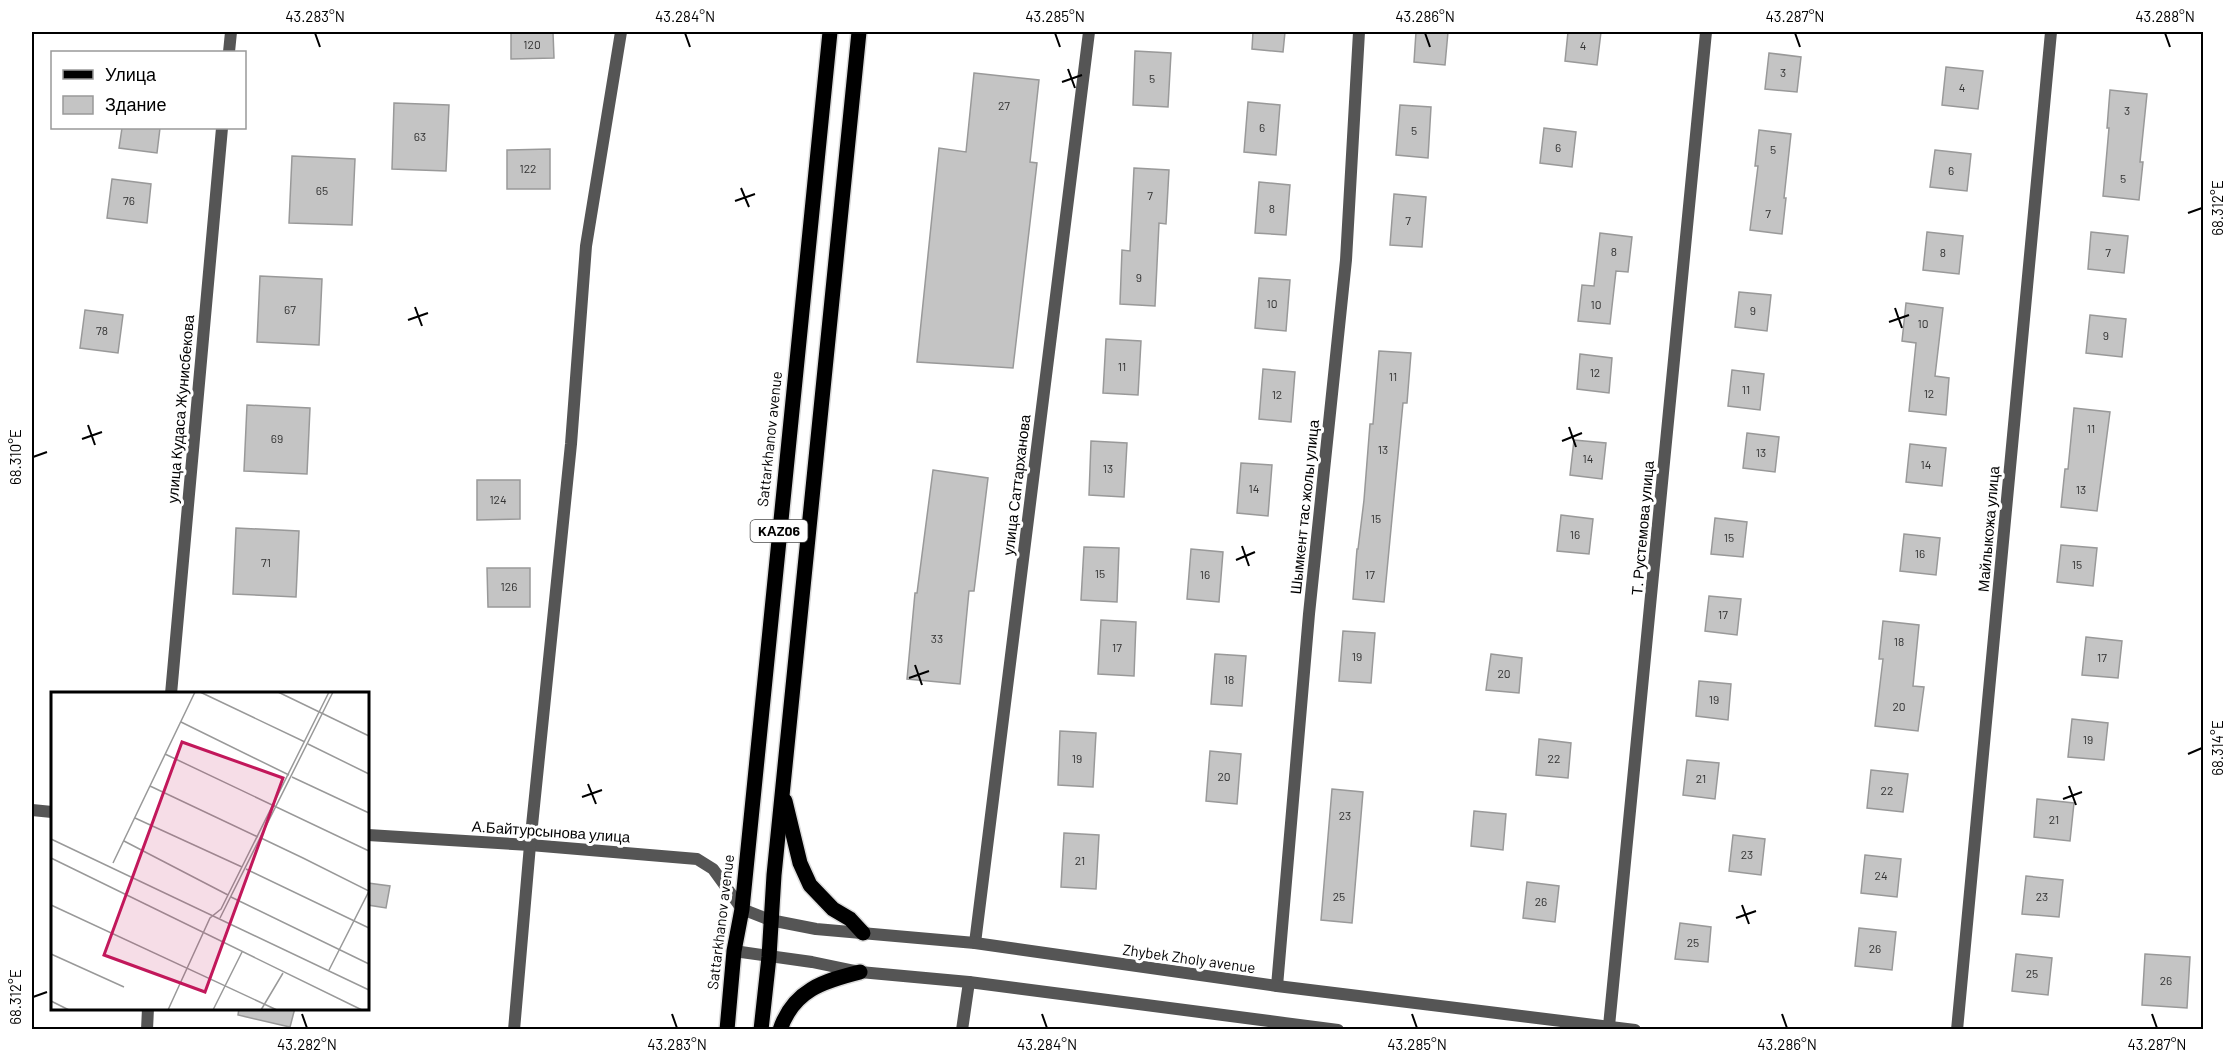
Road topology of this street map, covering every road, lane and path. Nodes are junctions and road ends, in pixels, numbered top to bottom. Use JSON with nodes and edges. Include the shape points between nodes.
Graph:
{"nodes":[{"id":1,"x":231,"y":32,"type":"edge"},
{"id":2,"x":621,"y":32,"type":"edge"},
{"id":3,"x":830,"y":32,"type":"edge"},
{"id":4,"x":859,"y":32,"type":"edge"},
{"id":5,"x":1089,"y":32,"type":"edge"},
{"id":6,"x":1359,"y":32,"type":"edge"},
{"id":7,"x":1706,"y":32,"type":"edge"},
{"id":8,"x":2051,"y":32,"type":"edge"},
{"id":9,"x":229,"y":51,"type":"edge"},
{"id":10,"x":222,"y":129,"type":"edge"},
{"id":11,"x":171,"y":692,"type":"edge"},
{"id":12,"x":783,"y":790,"type":"junction"},
{"id":13,"x":32,"y":810,"type":"edge"},
{"id":14,"x":51,"y":812,"type":"edge"},
{"id":15,"x":369,"y":835,"type":"edge"},
{"id":16,"x":530,"y":845,"type":"junction"},
{"id":17,"x":742,"y":909,"type":"junction"},
{"id":18,"x":770,"y":920,"type":"junction"},
{"id":19,"x":863,"y":933,"type":"junction"},
{"id":20,"x":975,"y":943,"type":"junction"},
{"id":21,"x":734,"y":951,"type":"junction"},
{"id":22,"x":769,"y":957,"type":"junction"},
{"id":23,"x":860,"y":972,"type":"junction"},
{"id":24,"x":969,"y":982,"type":"junction"},
{"id":25,"x":1277,"y":986,"type":"junction"},
{"id":26,"x":148,"y":1010,"type":"edge"},
{"id":27,"x":1277,"y":1025,"type":"edge"},
{"id":28,"x":1610,"y":1026,"type":"junction"},
{"id":29,"x":147,"y":1029,"type":"edge"},
{"id":30,"x":514,"y":1029,"type":"edge"},
{"id":31,"x":727,"y":1029,"type":"edge"},
{"id":32,"x":761,"y":1029,"type":"edge"},
{"id":33,"x":780,"y":1029,"type":"edge"},
{"id":34,"x":962,"y":1029,"type":"edge"},
{"id":35,"x":1338,"y":1029,"type":"edge"},
{"id":36,"x":1635,"y":1029,"type":"edge"},
{"id":37,"x":1957,"y":1029,"type":"edge"}],
"edges":[{"from":1,"to":9,"type":"street"},
{"from":2,"to":16,"type":"street","via":[[586,246],[571,444]]},
{"from":3,"to":17,"type":"main road","name":"Sattarkhanov avenue","number":"KАZ06"},
{"from":4,"to":12,"type":"main road","number":"KАZ06"},
{"from":5,"to":20,"type":"street","name":"улица Саттарханова"},
{"from":6,"to":25,"type":"street","name":"Шымкент тас жолы улица","via":[[1346,260],[1308,621]]},
{"from":7,"to":28,"type":"street","name":"Т. Рустемова улица"},
{"from":8,"to":37,"type":"street","name":"Майлыкожа улица"},
{"from":10,"to":11,"type":"street","name":"улица Кудаса Жунисбекова"},
{"from":12,"to":18,"type":"main road","number":"KАZ06"},
{"from":12,"to":19,"type":"main road","via":[[800,863],[810,885]]},
{"from":13,"to":14,"type":"street"},
{"from":15,"to":16,"type":"street","name":"А.Байтурсынова улица"},
{"from":16,"to":17,"type":"street","name":"А.Байтурсынова улица","via":[[697,860],[713,869]]},
{"from":16,"to":30,"type":"street"},
{"from":17,"to":18,"type":"street","name":"Zhybek Zholy avenue"},
{"from":17,"to":21,"type":"main road","name":"Sattarkhanov avenue","number":"KАZ06"},
{"from":18,"to":19,"type":"street","name":"Zhybek Zholy avenue"},
{"from":18,"to":22,"type":"main road","number":"KАZ06"},
{"from":19,"to":20,"type":"street","name":"Zhybek Zholy avenue"},
{"from":20,"to":25,"type":"street","name":"Zhybek Zholy avenue"},
{"from":21,"to":22,"type":"street"},
{"from":21,"to":31,"type":"main road","name":"Sattarkhanov avenue","number":"KАZ06"},
{"from":22,"to":23,"type":"street"},
{"from":22,"to":32,"type":"main road","number":"KАZ06"},
{"from":23,"to":24,"type":"street"},
{"from":23,"to":33,"type":"main road","via":[[826,980],[807,992],[796,1001]]},
{"from":24,"to":27,"type":"street"},
{"from":24,"to":34,"type":"street"},
{"from":25,"to":28,"type":"street","name":"Zhybek Zholy avenue"},
{"from":26,"to":29,"type":"street"},
{"from":27,"to":35,"type":"street"},
{"from":28,"to":36,"type":"street","name":"Zhybek Zholy avenue"}]}
